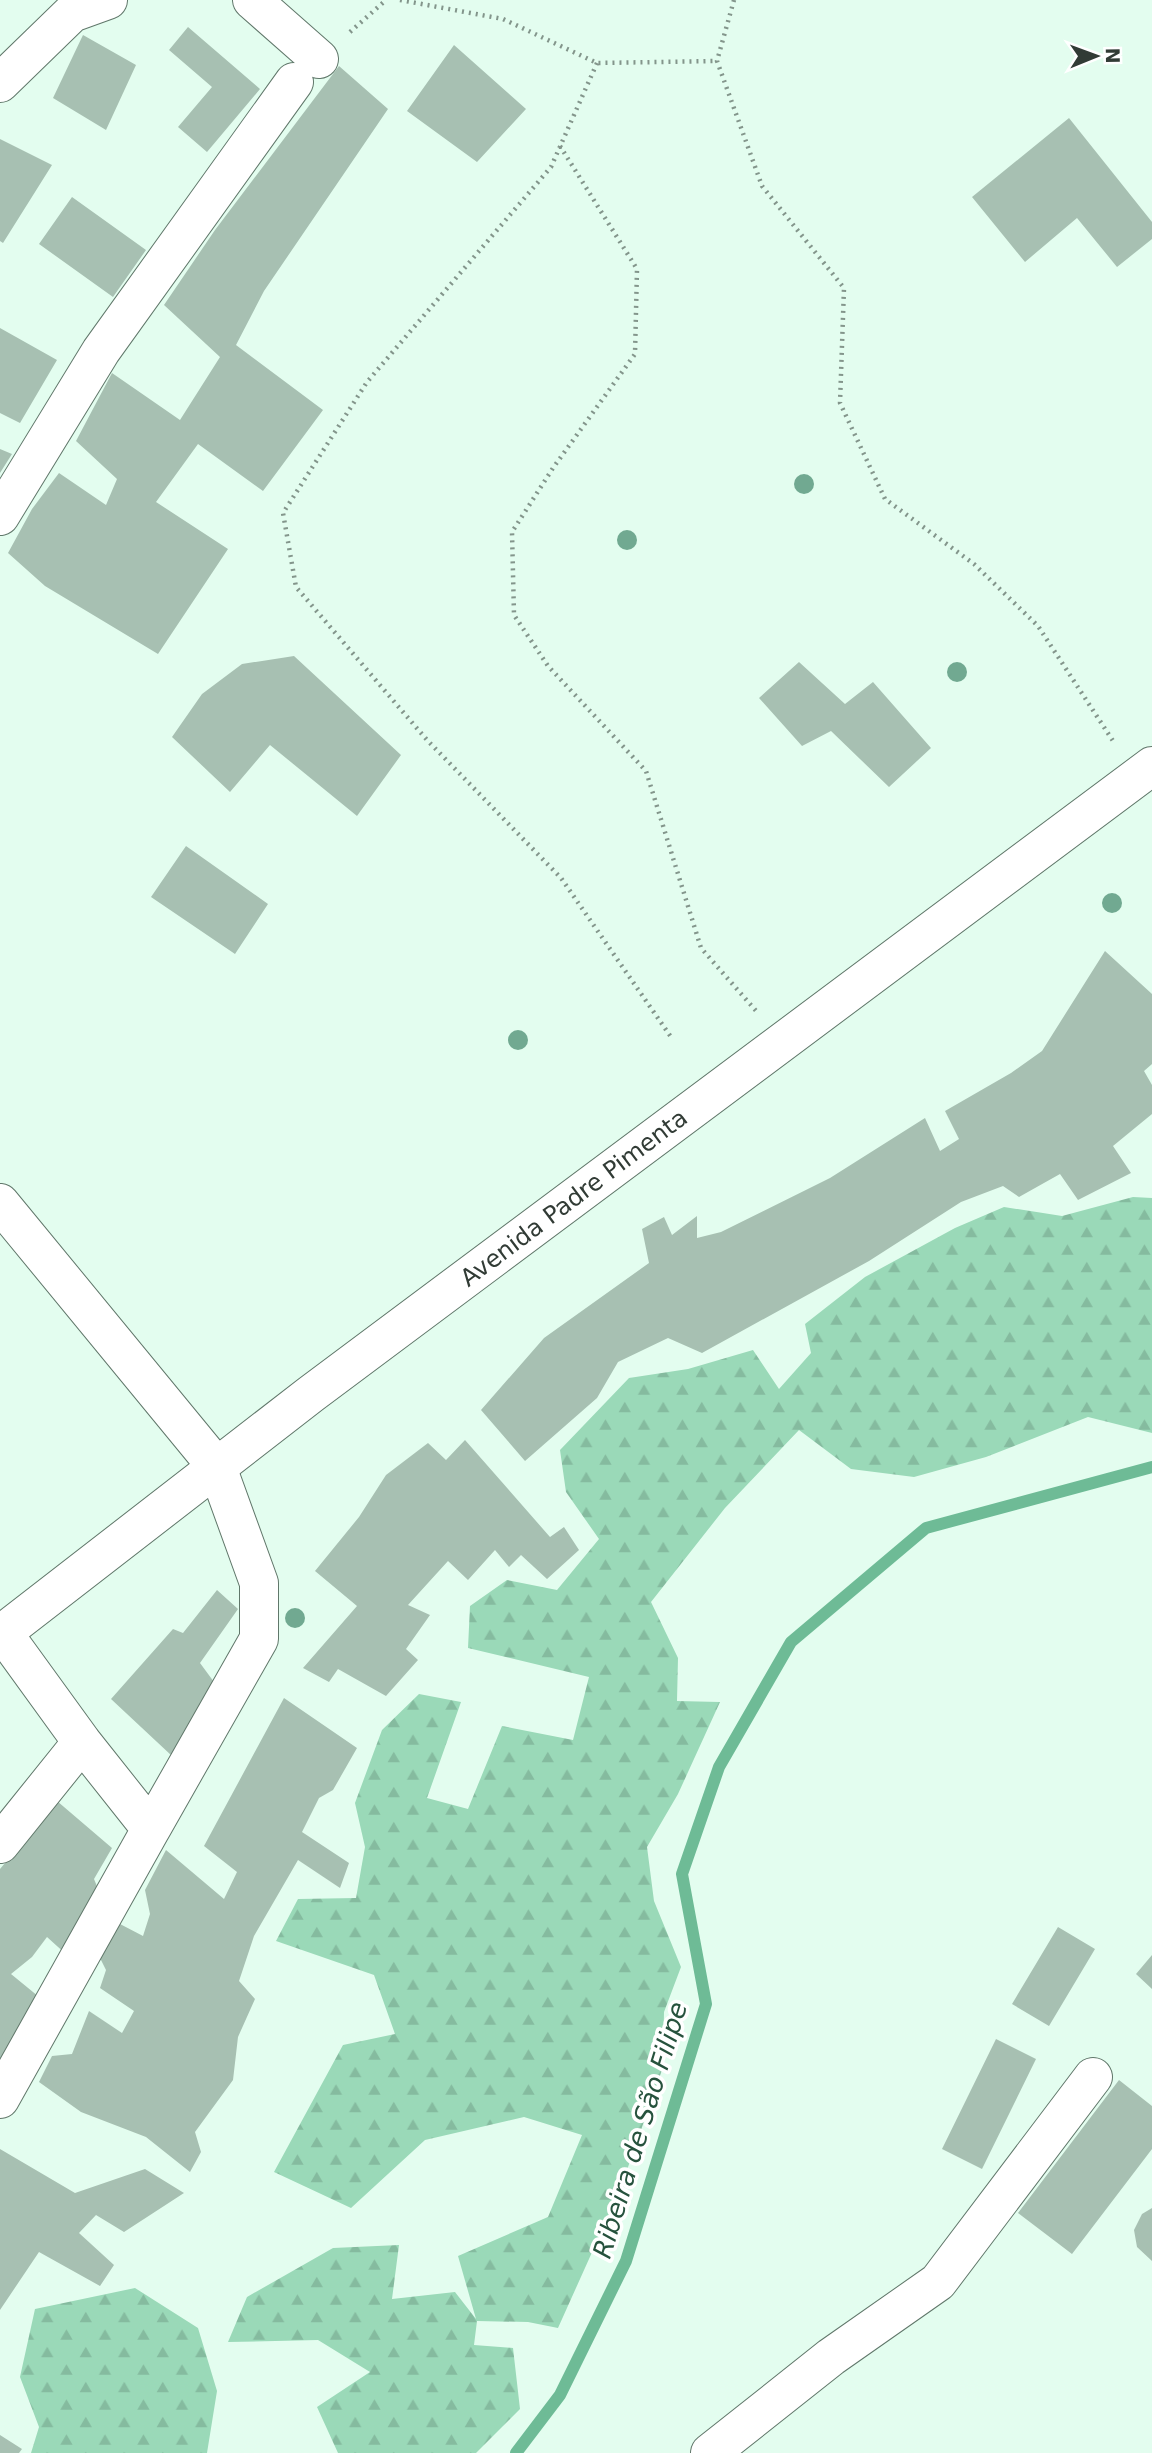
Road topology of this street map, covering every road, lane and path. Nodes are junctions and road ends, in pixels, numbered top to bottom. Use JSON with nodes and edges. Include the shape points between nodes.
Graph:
{"nodes":[{"id":1,"x":108,"y":0,"type":"edge"},
{"id":2,"x":252,"y":0,"type":"edge"},
{"id":3,"x":400,"y":0,"type":"edge"},
{"id":4,"x":734,"y":0,"type":"edge"},
{"id":5,"x":717,"y":61,"type":"junction"},
{"id":6,"x":597,"y":63,"type":"junction"},
{"id":7,"x":0,"y":83,"type":"edge"},
{"id":8,"x":560,"y":146,"type":"junction"},
{"id":9,"x":0,"y":516,"type":"edge"},
{"id":10,"x":1145,"y":772,"type":"edge"},
{"id":11,"x":671,"y":1037,"type":"dead end"},
{"id":12,"x":783,"y":1042,"type":"junction"},
{"id":13,"x":0,"y":1203,"type":"edge"},
{"id":14,"x":217,"y":1467,"type":"junction"},
{"id":15,"x":1,"y":1634,"type":"edge"},
{"id":16,"x":82,"y":1742,"type":"junction"},
{"id":17,"x":151,"y":1829,"type":"junction"},
{"id":18,"x":0,"y":1844,"type":"edge"},
{"id":19,"x":1093,"y":2077,"type":"dead end"},
{"id":20,"x":0,"y":2099,"type":"edge"},
{"id":21,"x":710,"y":2453,"type":"edge"}],
"edges":[{"from":1,"to":7,"type":"street","via":[[72,13]]},
{"from":2,"to":9,"type":"street","via":[[306,71],[101,351]]},
{"from":3,"to":6,"type":"path","via":[[503,19]]},
{"from":4,"to":5,"type":"path"},
{"from":5,"to":6,"type":"path"},
{"from":5,"to":10,"type":"path","via":[[762,186],[844,288],[840,403],[885,499],[974,564],[1038,626]]},
{"from":6,"to":8,"type":"path"},
{"from":8,"to":11,"type":"path","via":[[551,167],[366,382],[284,513],[296,587],[427,740],[561,878]]},
{"from":8,"to":12,"type":"path","via":[[638,269],[635,354],[512,532],[514,615],[548,666],[646,771],[701,948]]},
{"from":10,"to":12,"type":"street","name":"Avenida Padre Pimenta"},
{"from":12,"to":14,"type":"street","name":"Avenida Padre Pimenta"},
{"from":13,"to":14,"type":"street"},
{"from":14,"to":15,"type":"street","name":"Avenida Padre Pimenta"},
{"from":14,"to":17,"type":"street","via":[[259,1583],[259,1639]]},
{"from":15,"to":16,"type":"street"},
{"from":16,"to":17,"type":"street"},
{"from":16,"to":18,"type":"street"},
{"from":17,"to":20,"type":"street"},
{"from":19,"to":21,"type":"street","via":[[938,2282],[831,2357]]}]}
